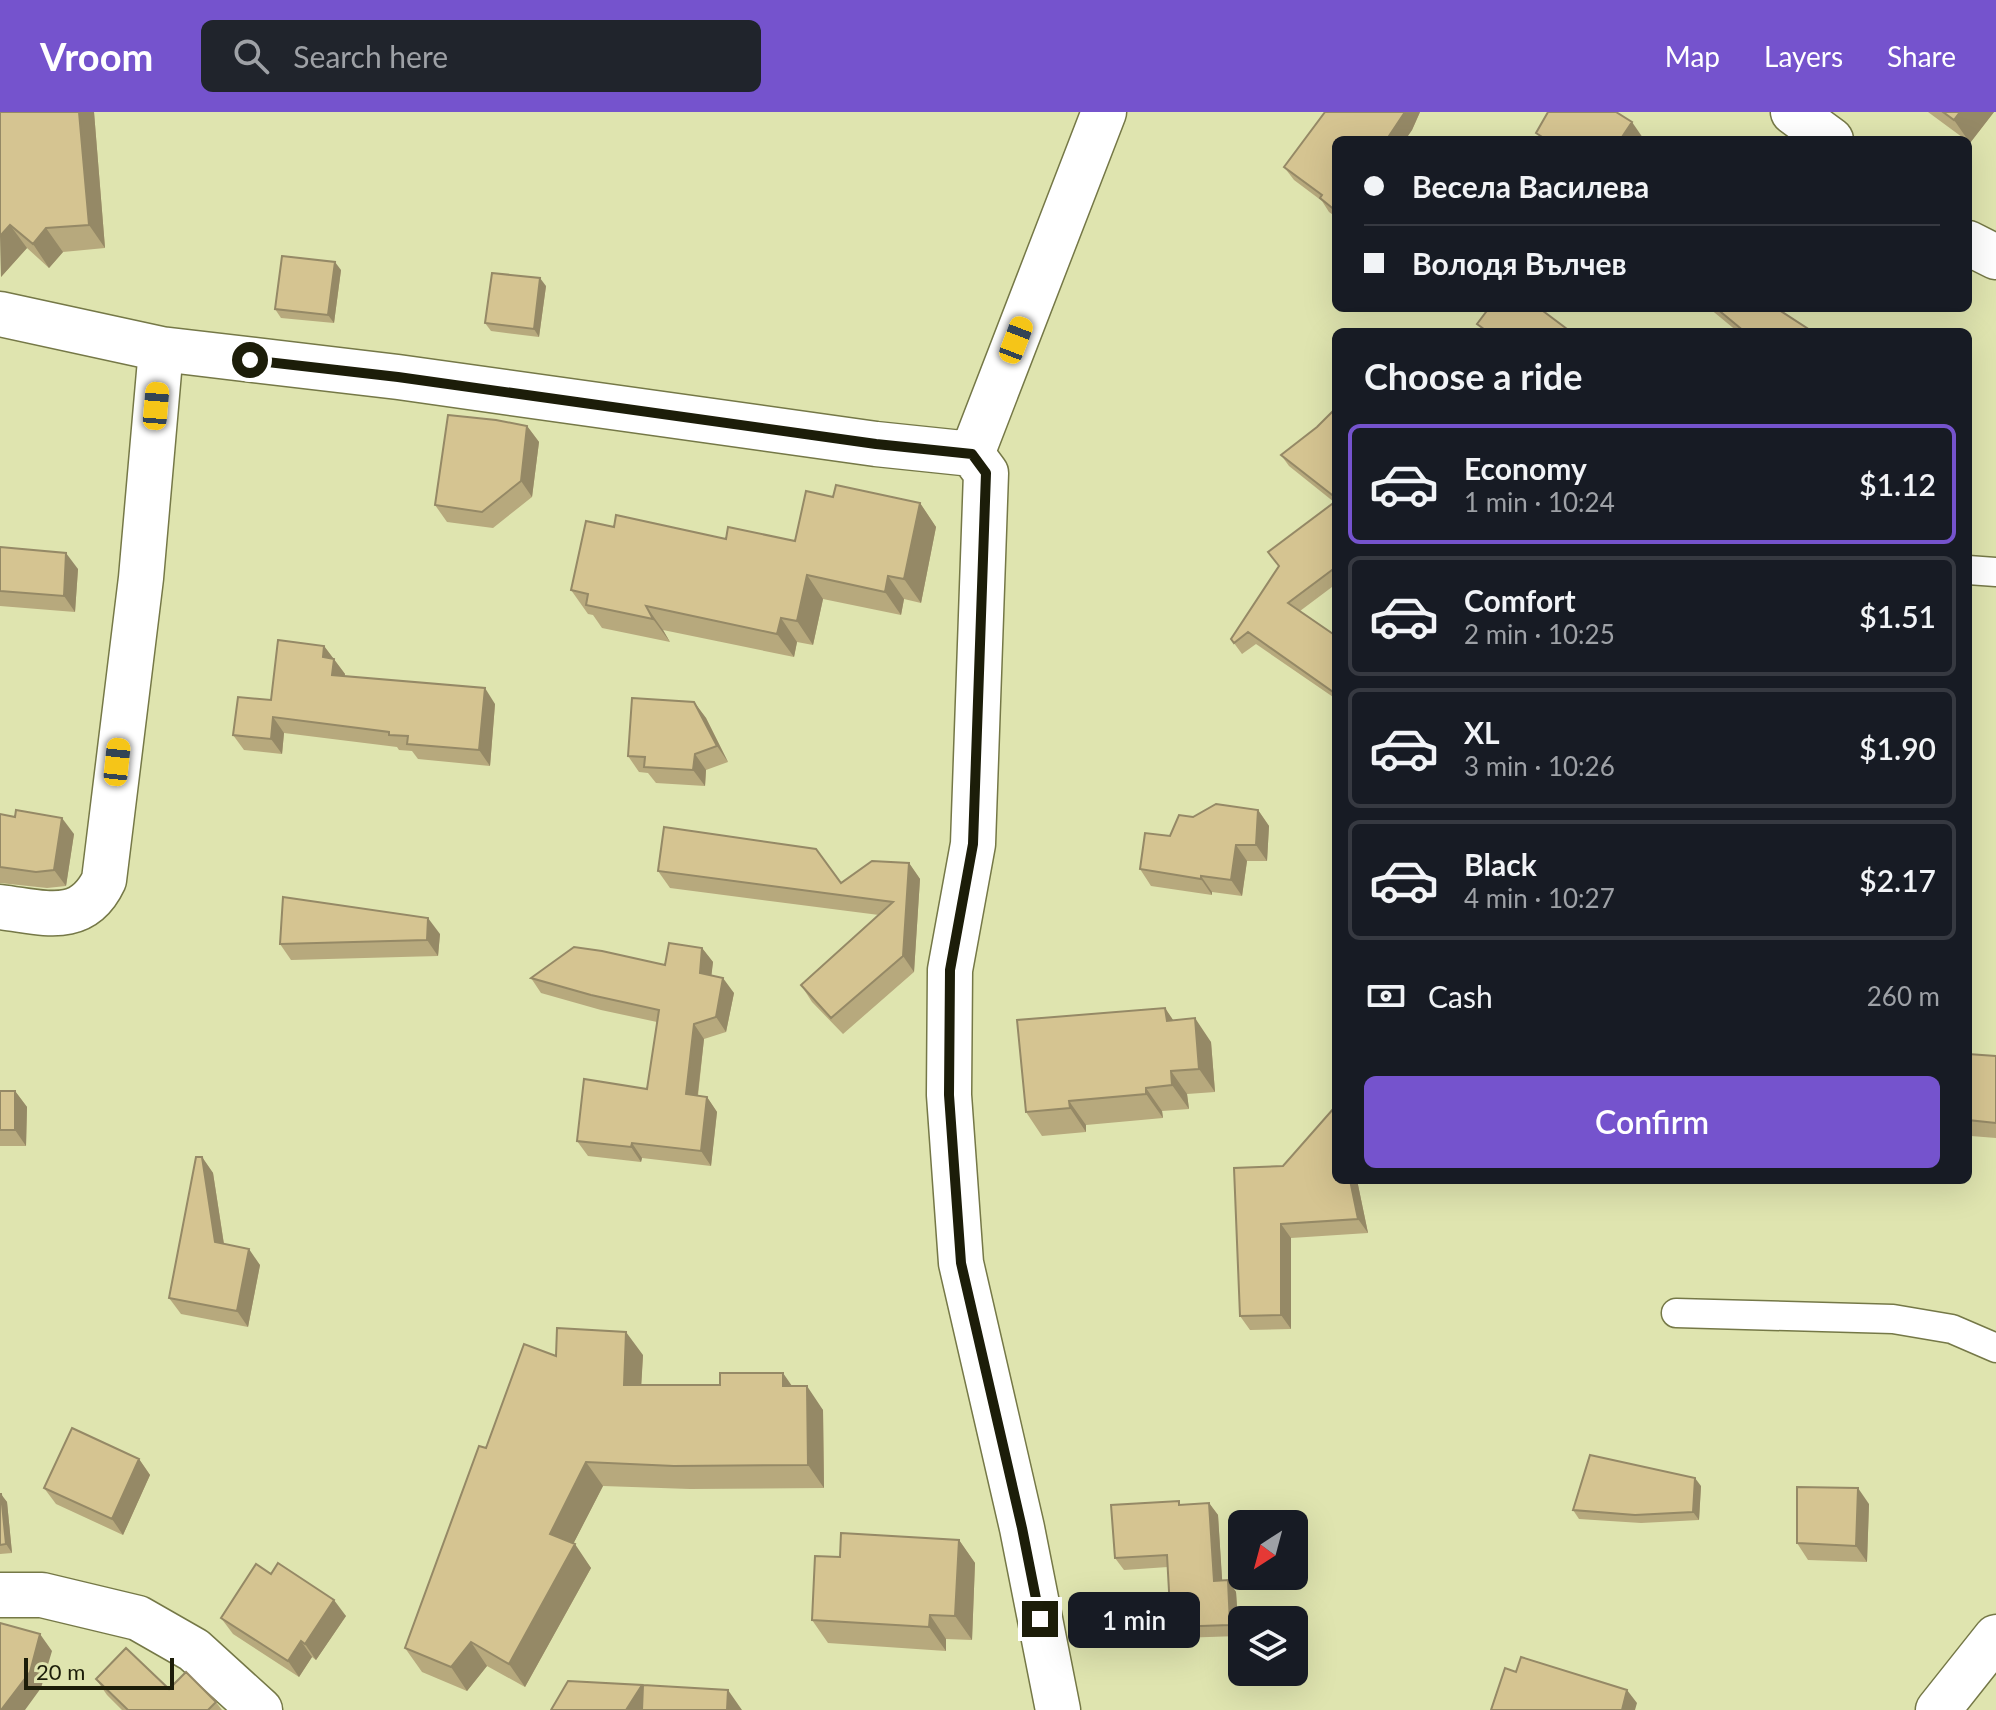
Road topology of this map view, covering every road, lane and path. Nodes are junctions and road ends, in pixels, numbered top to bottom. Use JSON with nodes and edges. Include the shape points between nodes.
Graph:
{"nodes":[{"id":1,"x":1104,"y":112,"type":"edge"},
{"id":2,"x":1793,"y":112,"type":"edge"},
{"id":3,"x":1826,"y":136,"type":"edge"},
{"id":4,"x":1972,"y":245,"type":"edge"},
{"id":5,"x":1996,"y":257,"type":"edge"},
{"id":6,"x":0,"y":314,"type":"edge"},
{"id":7,"x":161,"y":349,"type":"junction"},
{"id":8,"x":972,"y":454,"type":"junction"},
{"id":9,"x":1972,"y":570,"type":"edge"},
{"id":10,"x":1996,"y":572,"type":"edge"},
{"id":11,"x":0,"y":907,"type":"edge"},
{"id":12,"x":1676,"y":1313,"type":"dead end"},
{"id":13,"x":1996,"y":1348,"type":"edge"},
{"id":14,"x":0,"y":1595,"type":"edge"},
{"id":15,"x":1996,"y":1637,"type":"edge"},
{"id":16,"x":260,"y":1710,"type":"edge"},
{"id":17,"x":1058,"y":1710,"type":"edge"},
{"id":18,"x":1938,"y":1710,"type":"edge"}],
"edges":[{"from":1,"to":8,"type":"street"},
{"from":2,"to":3,"type":"street"},
{"from":4,"to":5,"type":"street"},
{"from":6,"to":7,"type":"street"},
{"from":7,"to":8,"type":"street"},
{"from":7,"to":11,"type":"street","via":[[141,578],[104,880],[91,901],[64,913]]},
{"from":8,"to":17,"type":"street","via":[[986,473],[973,844],[950,970],[950,1110],[961,1263]]},
{"from":9,"to":10,"type":"lane"},
{"from":12,"to":13,"type":"lane","via":[[1893,1319],[1952,1329]]},
{"from":14,"to":16,"type":"street","via":[[42,1595],[138,1618],[194,1650]]},
{"from":15,"to":18,"type":"street"}]}
